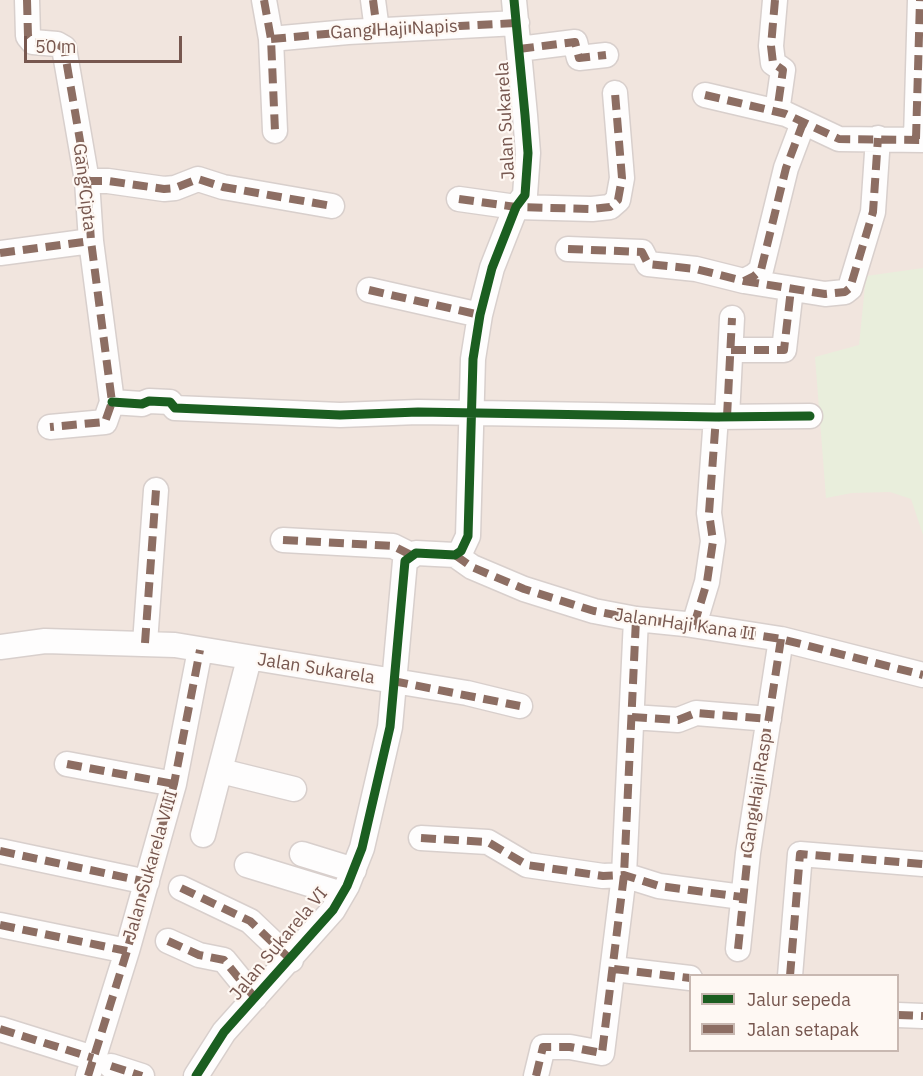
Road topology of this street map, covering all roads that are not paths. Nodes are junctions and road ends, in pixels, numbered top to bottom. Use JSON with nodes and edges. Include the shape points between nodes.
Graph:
{"nodes":[{"id":1,"x":27,"y":0,"type":"edge"},
{"id":2,"x":264,"y":0,"type":"edge"},
{"id":3,"x":373,"y":0,"type":"edge"},
{"id":4,"x":775,"y":0,"type":"edge"},
{"id":5,"x":920,"y":0,"type":"edge"},
{"id":6,"x":516,"y":11,"type":"edge"},
{"id":7,"x":377,"y":30,"type":"junction"},
{"id":8,"x":271,"y":39,"type":"junction"},
{"id":9,"x":519,"y":49,"type":"junction"},
{"id":10,"x":606,"y":55,"type":"dead end"},
{"id":11,"x":615,"y":93,"type":"dead end"},
{"id":12,"x":705,"y":95,"type":"dead end"},
{"id":13,"x":777,"y":112,"type":"junction"},
{"id":14,"x":803,"y":123,"type":"junction"},
{"id":15,"x":275,"y":132,"type":"dead end"},
{"id":16,"x":878,"y":138,"type":"junction"},
{"id":17,"x":919,"y":140,"type":"edge"},
{"id":18,"x":87,"y":182,"type":"junction"},
{"id":19,"x":459,"y":199,"type":"dead end"},
{"id":20,"x":332,"y":206,"type":"dead end"},
{"id":21,"x":516,"y":207,"type":"junction"},
{"id":22,"x":91,"y":241,"type":"junction"},
{"id":23,"x":568,"y":249,"type":"dead end"},
{"id":24,"x":0,"y":253,"type":"edge"},
{"id":25,"x":744,"y":281,"type":"junction"},
{"id":26,"x":791,"y":288,"type":"junction"},
{"id":27,"x":369,"y":290,"type":"dead end"},
{"id":28,"x":480,"y":315,"type":"junction"},
{"id":29,"x":732,"y":318,"type":"dead end"},
{"id":30,"x":730,"y":350,"type":"junction"},
{"id":31,"x":112,"y":402,"type":"junction"},
{"id":32,"x":472,"y":413,"type":"junction"},
{"id":33,"x":810,"y":416,"type":"dead end"},
{"id":34,"x":722,"y":417,"type":"junction"},
{"id":35,"x":50,"y":427,"type":"dead end"},
{"id":36,"x":156,"y":490,"type":"dead end"},
{"id":37,"x":283,"y":540,"type":"dead end"},
{"id":38,"x":411,"y":555,"type":"junction"},
{"id":39,"x":455,"y":555,"type":"junction"},
{"id":40,"x":636,"y":620,"type":"junction"},
{"id":41,"x":694,"y":625,"type":"junction"},
{"id":42,"x":781,"y":639,"type":"junction"},
{"id":43,"x":145,"y":643,"type":"junction"},
{"id":44,"x":0,"y":647,"type":"edge"},
{"id":45,"x":200,"y":650,"type":"junction"},
{"id":46,"x":249,"y":659,"type":"junction"},
{"id":47,"x":923,"y":675,"type":"edge"},
{"id":48,"x":393,"y":681,"type":"junction"},
{"id":49,"x":520,"y":706,"type":"dead end"},
{"id":50,"x":632,"y":717,"type":"junction"},
{"id":51,"x":769,"y":719,"type":"junction"},
{"id":52,"x":67,"y":764,"type":"dead end"},
{"id":53,"x":221,"y":771,"type":"junction"},
{"id":54,"x":174,"y":784,"type":"junction"},
{"id":55,"x":294,"y":789,"type":"dead end"},
{"id":56,"x":203,"y":835,"type":"dead end"},
{"id":57,"x":421,"y":838,"type":"dead end"},
{"id":58,"x":0,"y":851,"type":"edge"},
{"id":59,"x":302,"y":854,"type":"dead end"},
{"id":60,"x":923,"y":864,"type":"edge"},
{"id":61,"x":247,"y":865,"type":"dead end"},
{"id":62,"x":354,"y":870,"type":"junction"},
{"id":63,"x":624,"y":875,"type":"junction"},
{"id":64,"x":147,"y":882,"type":"junction"},
{"id":65,"x":181,"y":888,"type":"dead end"},
{"id":66,"x":342,"y":894,"type":"junction"},
{"id":67,"x":742,"y":897,"type":"junction"},
{"id":68,"x":0,"y":925,"type":"edge"},
{"id":69,"x":168,"y":941,"type":"dead end"},
{"id":70,"x":738,"y":949,"type":"dead end"},
{"id":71,"x":127,"y":951,"type":"junction"},
{"id":72,"x":291,"y":960,"type":"junction"},
{"id":73,"x":614,"y":969,"type":"junction"},
{"id":74,"x":789,"y":974,"type":"edge"},
{"id":75,"x":689,"y":978,"type":"edge"},
{"id":76,"x":255,"y":998,"type":"junction"},
{"id":77,"x":899,"y":1015,"type":"edge"},
{"id":78,"x":923,"y":1016,"type":"edge"},
{"id":79,"x":0,"y":1029,"type":"edge"},
{"id":80,"x":97,"y":1067,"type":"edge"},
{"id":81,"x":142,"y":1076,"type":"edge"},
{"id":82,"x":196,"y":1076,"type":"edge"},
{"id":83,"x":536,"y":1076,"type":"edge"}],
"edges":[{"from":1,"to":18,"type":"street","name":"Gang Cipta","via":[[28,36],[33,42],[64,48]]},
{"from":2,"to":8,"type":"street"},
{"from":3,"to":7,"type":"street"},
{"from":4,"to":13,"type":"street","via":[[771,46],[773,63],[783,70]]},
{"from":5,"to":17,"type":"street"},
{"from":6,"to":7,"type":"street","name":"Gang Haji Napis"},
{"from":6,"to":9,"type":"street","name":"Jalan Sukarela"},
{"from":7,"to":8,"type":"street","name":"Gang Haji Napis"},
{"from":8,"to":15,"type":"street"},
{"from":9,"to":10,"type":"street","via":[[575,42],[579,58]]},
{"from":9,"to":21,"type":"street","name":"Jalan Sukarela","via":[[528,153],[525,195]]},
{"from":11,"to":21,"type":"street","via":[[622,178],[618,201],[610,207],[592,209]]},
{"from":12,"to":13,"type":"street"},
{"from":13,"to":14,"type":"street"},
{"from":14,"to":16,"type":"street","via":[[839,138]]},
{"from":14,"to":25,"type":"street","via":[[786,168],[761,270]]},
{"from":16,"to":17,"type":"street"},
{"from":16,"to":26,"type":"street","via":[[873,212],[854,283],[845,292],[825,294]]},
{"from":18,"to":20,"type":"street","via":[[164,189],[198,178],[224,187]]},
{"from":18,"to":22,"type":"street","name":"Gang Cipta"},
{"from":19,"to":21,"type":"street"},
{"from":21,"to":28,"type":"street","name":"Jalan Sukarela","via":[[492,268]]},
{"from":22,"to":24,"type":"street"},
{"from":22,"to":31,"type":"street","name":"Gang Cipta"},
{"from":23,"to":25,"type":"street","via":[[642,252],[648,264],[696,269]]},
{"from":25,"to":26,"type":"street"},
{"from":26,"to":30,"type":"street","via":[[784,350]]},
{"from":27,"to":28,"type":"street"},
{"from":28,"to":32,"type":"street","name":"Jalan Sukarela","via":[[473,359]]},
{"from":29,"to":30,"type":"street"},
{"from":30,"to":34,"type":"street"},
{"from":31,"to":32,"type":"street","via":[[170,402],[175,408],[340,415]]},
{"from":31,"to":35,"type":"street","via":[[105,422]]},
{"from":32,"to":34,"type":"street"},
{"from":32,"to":39,"type":"street","name":"Jalan Sukarela","via":[[468,536]]},
{"from":33,"to":34,"type":"street"},
{"from":34,"to":41,"type":"street","via":[[709,513],[713,541],[707,582]]},
{"from":36,"to":43,"type":"street"},
{"from":37,"to":38,"type":"street","via":[[393,546]]},
{"from":38,"to":39,"type":"street"},
{"from":38,"to":48,"type":"street","name":"Jalan Sukarela","via":[[403,568]]},
{"from":39,"to":40,"type":"street","name":"Jalan Haji Kana II","via":[[472,567],[525,589]]},
{"from":40,"to":41,"type":"street","name":"Jalan Haji Kana II"},
{"from":40,"to":50,"type":"street"},
{"from":41,"to":42,"type":"street","name":"Jalan Haji Kana II"},
{"from":42,"to":47,"type":"street","name":"Jalan Haji Kana II"},
{"from":42,"to":51,"type":"street","name":"Gang Haji Rasp"},
{"from":43,"to":44,"type":"street","name":"Jalan Sukarela","via":[[45,641]]},
{"from":43,"to":45,"type":"street","name":"Jalan Sukarela"},
{"from":45,"to":46,"type":"street","name":"Jalan Sukarela"},
{"from":45,"to":54,"type":"street","name":"Jalan Sukarela VIII"},
{"from":46,"to":48,"type":"street","name":"Jalan Sukarela"},
{"from":46,"to":53,"type":"street"},
{"from":48,"to":49,"type":"street"},
{"from":48,"to":62,"type":"street","name":"Jalan Sukarela VI","via":[[390,727]]},
{"from":50,"to":51,"type":"street","via":[[678,720],[696,713]]},
{"from":50,"to":63,"type":"street"},
{"from":51,"to":67,"type":"street","name":"Gang Haji Rasp"},
{"from":52,"to":54,"type":"street"},
{"from":53,"to":55,"type":"street"},
{"from":53,"to":56,"type":"street"},
{"from":54,"to":64,"type":"street","name":"Jalan Sukarela VIII"},
{"from":57,"to":63,"type":"street","via":[[488,842],[527,865],[603,876]]},
{"from":58,"to":64,"type":"street"},
{"from":59,"to":62,"type":"street"},
{"from":60,"to":74,"type":"street","via":[[800,854]]},
{"from":61,"to":66,"type":"street"},
{"from":62,"to":66,"type":"street","name":"Jalan Sukarela VI"},
{"from":63,"to":67,"type":"street","via":[[659,886]]},
{"from":63,"to":73,"type":"street"},
{"from":64,"to":71,"type":"street","name":"Jalan Sukarela VIII"},
{"from":65,"to":72,"type":"street","via":[[250,921]]},
{"from":66,"to":72,"type":"street","name":"Jalan Sukarela VI"},
{"from":67,"to":70,"type":"street","name":"Gang Haji Rasp"},
{"from":68,"to":71,"type":"street"},
{"from":69,"to":76,"type":"street","via":[[199,955],[224,960]]},
{"from":71,"to":80,"type":"street","name":"Jalan Sukarela VIII"},
{"from":72,"to":76,"type":"street","name":"Jalan Sukarela VI"},
{"from":73,"to":75,"type":"street"},
{"from":73,"to":83,"type":"street","via":[[602,1053],[543,1047]]},
{"from":76,"to":82,"type":"street","name":"Jalan Sukarela VI","via":[[224,1032]]},
{"from":77,"to":78,"type":"street"},
{"from":79,"to":80,"type":"street"},
{"from":80,"to":81,"type":"street"}]}
